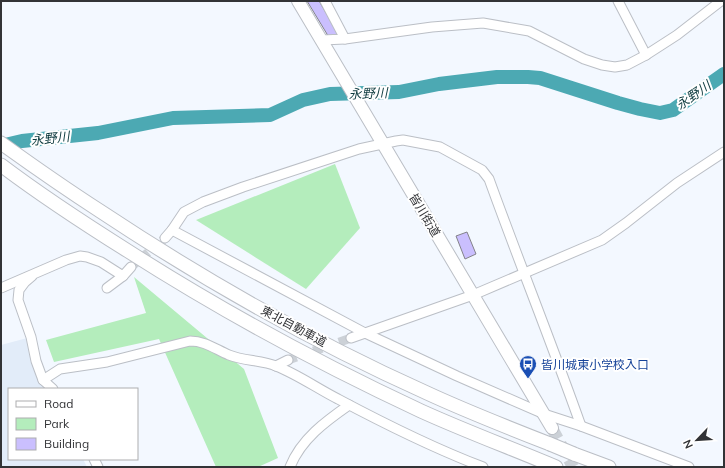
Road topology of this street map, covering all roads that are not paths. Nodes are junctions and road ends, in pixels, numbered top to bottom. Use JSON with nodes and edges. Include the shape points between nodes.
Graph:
{"nodes":[{"id":1,"x":298,"y":1,"type":"edge"},
{"id":2,"x":325,"y":1,"type":"edge"},
{"id":3,"x":618,"y":1,"type":"edge"},
{"id":4,"x":720,"y":1,"type":"edge"},
{"id":5,"x":345,"y":39,"type":"junction"},
{"id":6,"x":323,"y":43,"type":"junction"},
{"id":7,"x":646,"y":55,"type":"junction"},
{"id":8,"x":1,"y":142,"type":"edge"},
{"id":9,"x":382,"y":142,"type":"junction"},
{"id":10,"x":724,"y":152,"type":"edge"},
{"id":11,"x":1,"y":165,"type":"edge"},
{"id":12,"x":172,"y":230,"type":"junction"},
{"id":13,"x":165,"y":238,"type":"tunnel mouth"},
{"id":14,"x":131,"y":267,"type":"tunnel mouth"},
{"id":15,"x":524,"y":273,"type":"junction"},
{"id":16,"x":34,"y":274,"type":"junction"},
{"id":17,"x":123,"y":276,"type":"junction"},
{"id":18,"x":1,"y":288,"type":"edge"},
{"id":19,"x":107,"y":288,"type":"dead end"},
{"id":20,"x":473,"y":295,"type":"junction"},
{"id":21,"x":365,"y":333,"type":"junction"},
{"id":22,"x":351,"y":338,"type":"tunnel mouth"},
{"id":23,"x":288,"y":360,"type":"tunnel mouth"},
{"id":24,"x":276,"y":366,"type":"junction"},
{"id":25,"x":43,"y":380,"type":"junction"},
{"id":26,"x":52,"y":388,"type":"edge"},
{"id":27,"x":349,"y":405,"type":"junction"},
{"id":28,"x":544,"y":414,"type":"junction"},
{"id":29,"x":581,"y":426,"type":"junction"},
{"id":30,"x":552,"y":428,"type":"tunnel mouth"},
{"id":31,"x":290,"y":467,"type":"edge"},
{"id":32,"x":483,"y":467,"type":"edge"},
{"id":33,"x":556,"y":467,"type":"edge"},
{"id":34,"x":609,"y":467,"type":"edge"},
{"id":35,"x":689,"y":467,"type":"edge"}],
"edges":[{"from":1,"to":6,"type":"main road","name":"皆川街道"},
{"from":2,"to":5,"type":"street"},
{"from":3,"to":7,"type":"street"},
{"from":4,"to":7,"type":"street","via":[[677,35]]},
{"from":5,"to":6,"type":"street"},
{"from":5,"to":7,"type":"street","via":[[483,23],[529,31],[584,59],[602,65],[627,65]]},
{"from":6,"to":9,"type":"main road","name":"皆川街道"},
{"from":8,"to":34,"type":"highway","name":"東北自動車道","bridge":true,"via":[[24,160],[173,258],[290,325],[370,366],[470,412]]},
{"from":9,"to":12,"type":"street","via":[[203,202],[184,212]]},
{"from":9,"to":15,"type":"street","via":[[403,140],[440,147],[482,170],[489,180]]},
{"from":9,"to":20,"type":"main road","name":"皆川街道"},
{"from":10,"to":15,"type":"street","via":[[677,183],[602,240]]},
{"from":11,"to":33,"type":"highway","name":"東北自動車道","via":[[111,240],[209,301],[280,341],[422,411]]},
{"from":12,"to":13,"type":"street"},
{"from":12,"to":21,"type":"street"},
{"from":14,"to":17,"type":"street"},
{"from":15,"to":20,"type":"street"},
{"from":15,"to":29,"type":"street"},
{"from":16,"to":17,"type":"street","via":[[80,256],[102,262]]},
{"from":16,"to":18,"type":"street"},
{"from":16,"to":25,"type":"street","via":[[19,290],[18,300]]},
{"from":17,"to":19,"type":"street"},
{"from":20,"to":21,"type":"street"},
{"from":20,"to":28,"type":"main road","name":"皆川街道"},
{"from":21,"to":22,"type":"street"},
{"from":21,"to":28,"type":"street"},
{"from":23,"to":24,"type":"street"},
{"from":24,"to":25,"type":"street","via":[[230,356],[207,344],[190,341],[107,362],[60,369]]},
{"from":24,"to":27,"type":"street"},
{"from":25,"to":26,"type":"street"},
{"from":27,"to":31,"type":"street","via":[[307,439]]},
{"from":27,"to":32,"type":"street","via":[[423,443]]},
{"from":28,"to":29,"type":"street"},
{"from":28,"to":30,"type":"main road","name":"皆川街道"},
{"from":29,"to":35,"type":"street"}]}
